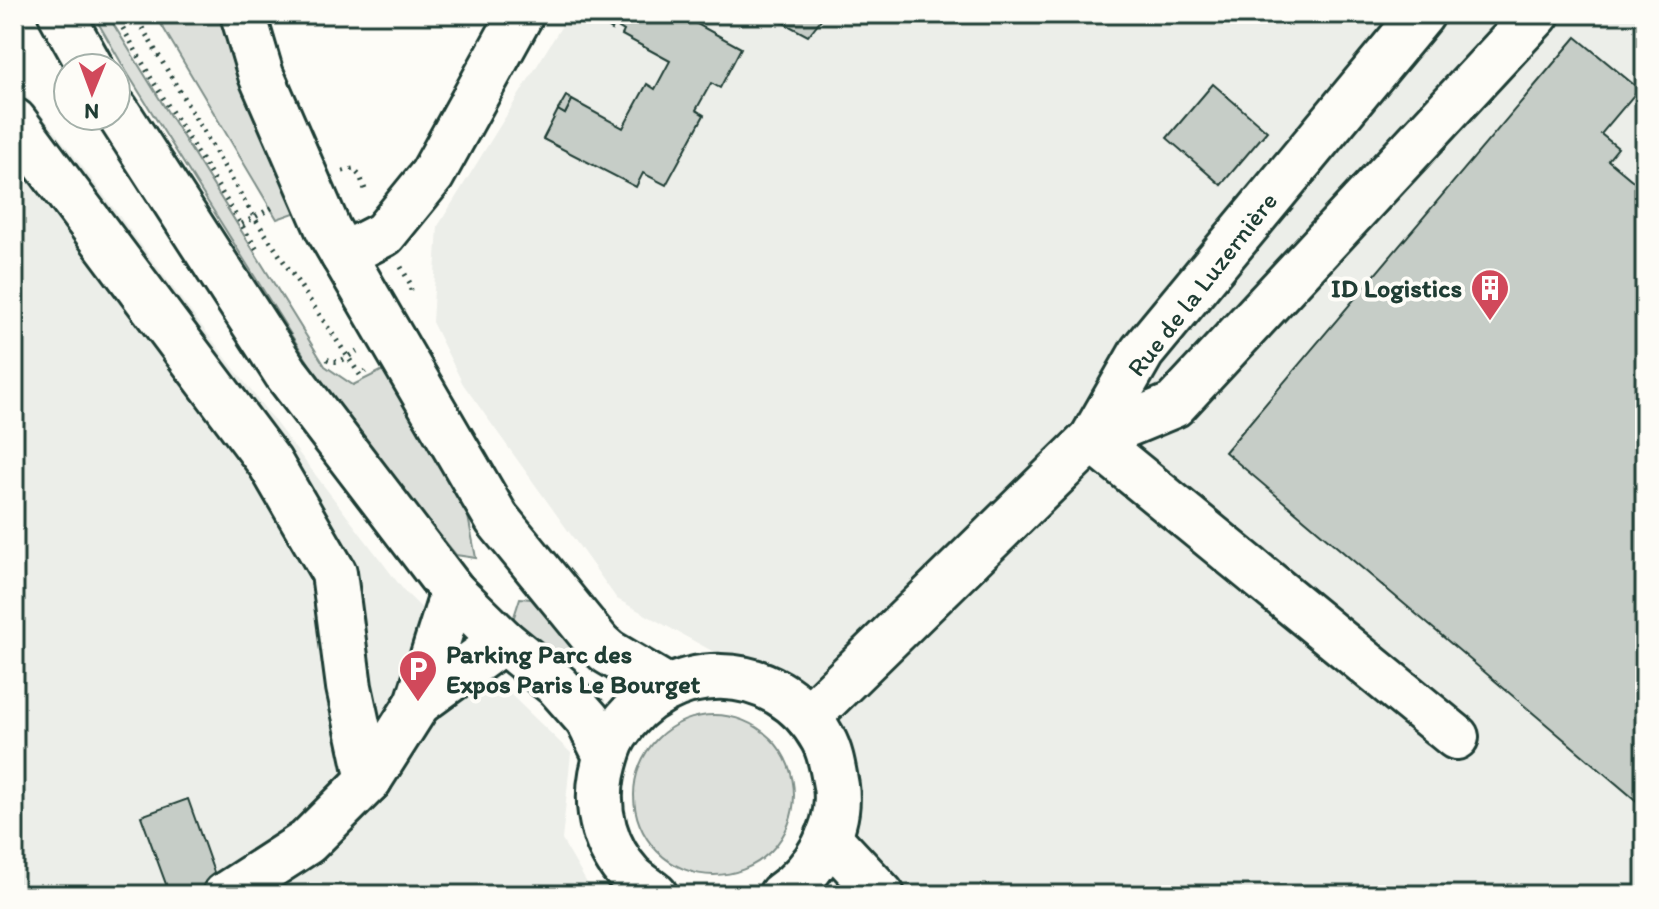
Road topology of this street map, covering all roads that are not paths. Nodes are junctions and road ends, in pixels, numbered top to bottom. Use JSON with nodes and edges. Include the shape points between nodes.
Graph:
{"nodes":[{"id":1,"x":61,"y":14,"type":"edge"},
{"id":2,"x":243,"y":14,"type":"edge"},
{"id":3,"x":521,"y":14,"type":"edge"},
{"id":4,"x":1422,"y":14,"type":"edge"},
{"id":5,"x":1537,"y":14,"type":"edge"},
{"id":6,"x":82,"y":52,"type":"edge"},
{"id":7,"x":14,"y":121,"type":"edge"},
{"id":8,"x":130,"y":132,"type":"edge"},
{"id":9,"x":343,"y":255,"type":"junction"},
{"id":10,"x":1092,"y":439,"type":"junction"},
{"id":11,"x":453,"y":592,"type":"junction"},
{"id":12,"x":503,"y":641,"type":"junction"},
{"id":13,"x":667,"y":687,"type":"junction"},
{"id":14,"x":418,"y":703,"type":"junction"},
{"id":15,"x":808,"y":717,"type":"junction"},
{"id":16,"x":1456,"y":737,"type":"dead end"},
{"id":17,"x":606,"y":756,"type":"junction"},
{"id":18,"x":369,"y":780,"type":"junction"},
{"id":19,"x":828,"y":837,"type":"junction"},
{"id":20,"x":225,"y":895,"type":"edge"},
{"id":21,"x":655,"y":895,"type":"edge"},
{"id":22,"x":781,"y":895,"type":"edge"},
{"id":23,"x":882,"y":895,"type":"edge"}],
"edges":[{"from":1,"to":6,"type":"main road"},
{"from":2,"to":9,"type":"main road","via":[[261,75]]},
{"from":3,"to":9,"type":"main road","via":[[432,175],[384,234]]},
{"from":4,"to":10,"type":"main road","name":"Rue de la Luzernière","via":[[1142,352]]},
{"from":5,"to":10,"type":"main road","via":[[1174,405]]},
{"from":7,"to":18,"type":"main road","via":[[270,463],[334,573],[349,687]]},
{"from":8,"to":11,"type":"main road","via":[[286,373]]},
{"from":9,"to":13,"type":"main road","via":[[497,519],[599,644]]},
{"from":10,"to":15,"type":"main road","name":"Rue de la Luzernière"},
{"from":10,"to":16,"type":"main road"},
{"from":11,"to":12,"type":"main road"},
{"from":11,"to":14,"type":"main road"},
{"from":12,"to":14,"type":"main road"},
{"from":12,"to":17,"type":"main road","via":[[558,686],[588,720]]},
{"from":13,"to":15,"type":"main road","via":[[715,676],[750,680],[782,695]]},
{"from":13,"to":17,"type":"main road","via":[[632,712]]},
{"from":14,"to":18,"type":"main road"},
{"from":15,"to":19,"type":"main road","via":[[833,765],[837,792]]},
{"from":17,"to":21,"type":"main road","via":[[599,793],[602,824],[614,852]]},
{"from":18,"to":20,"type":"main road","via":[[307,842]]},
{"from":19,"to":22,"type":"main road","via":[[808,871]]},
{"from":19,"to":23,"type":"main road"}]}
